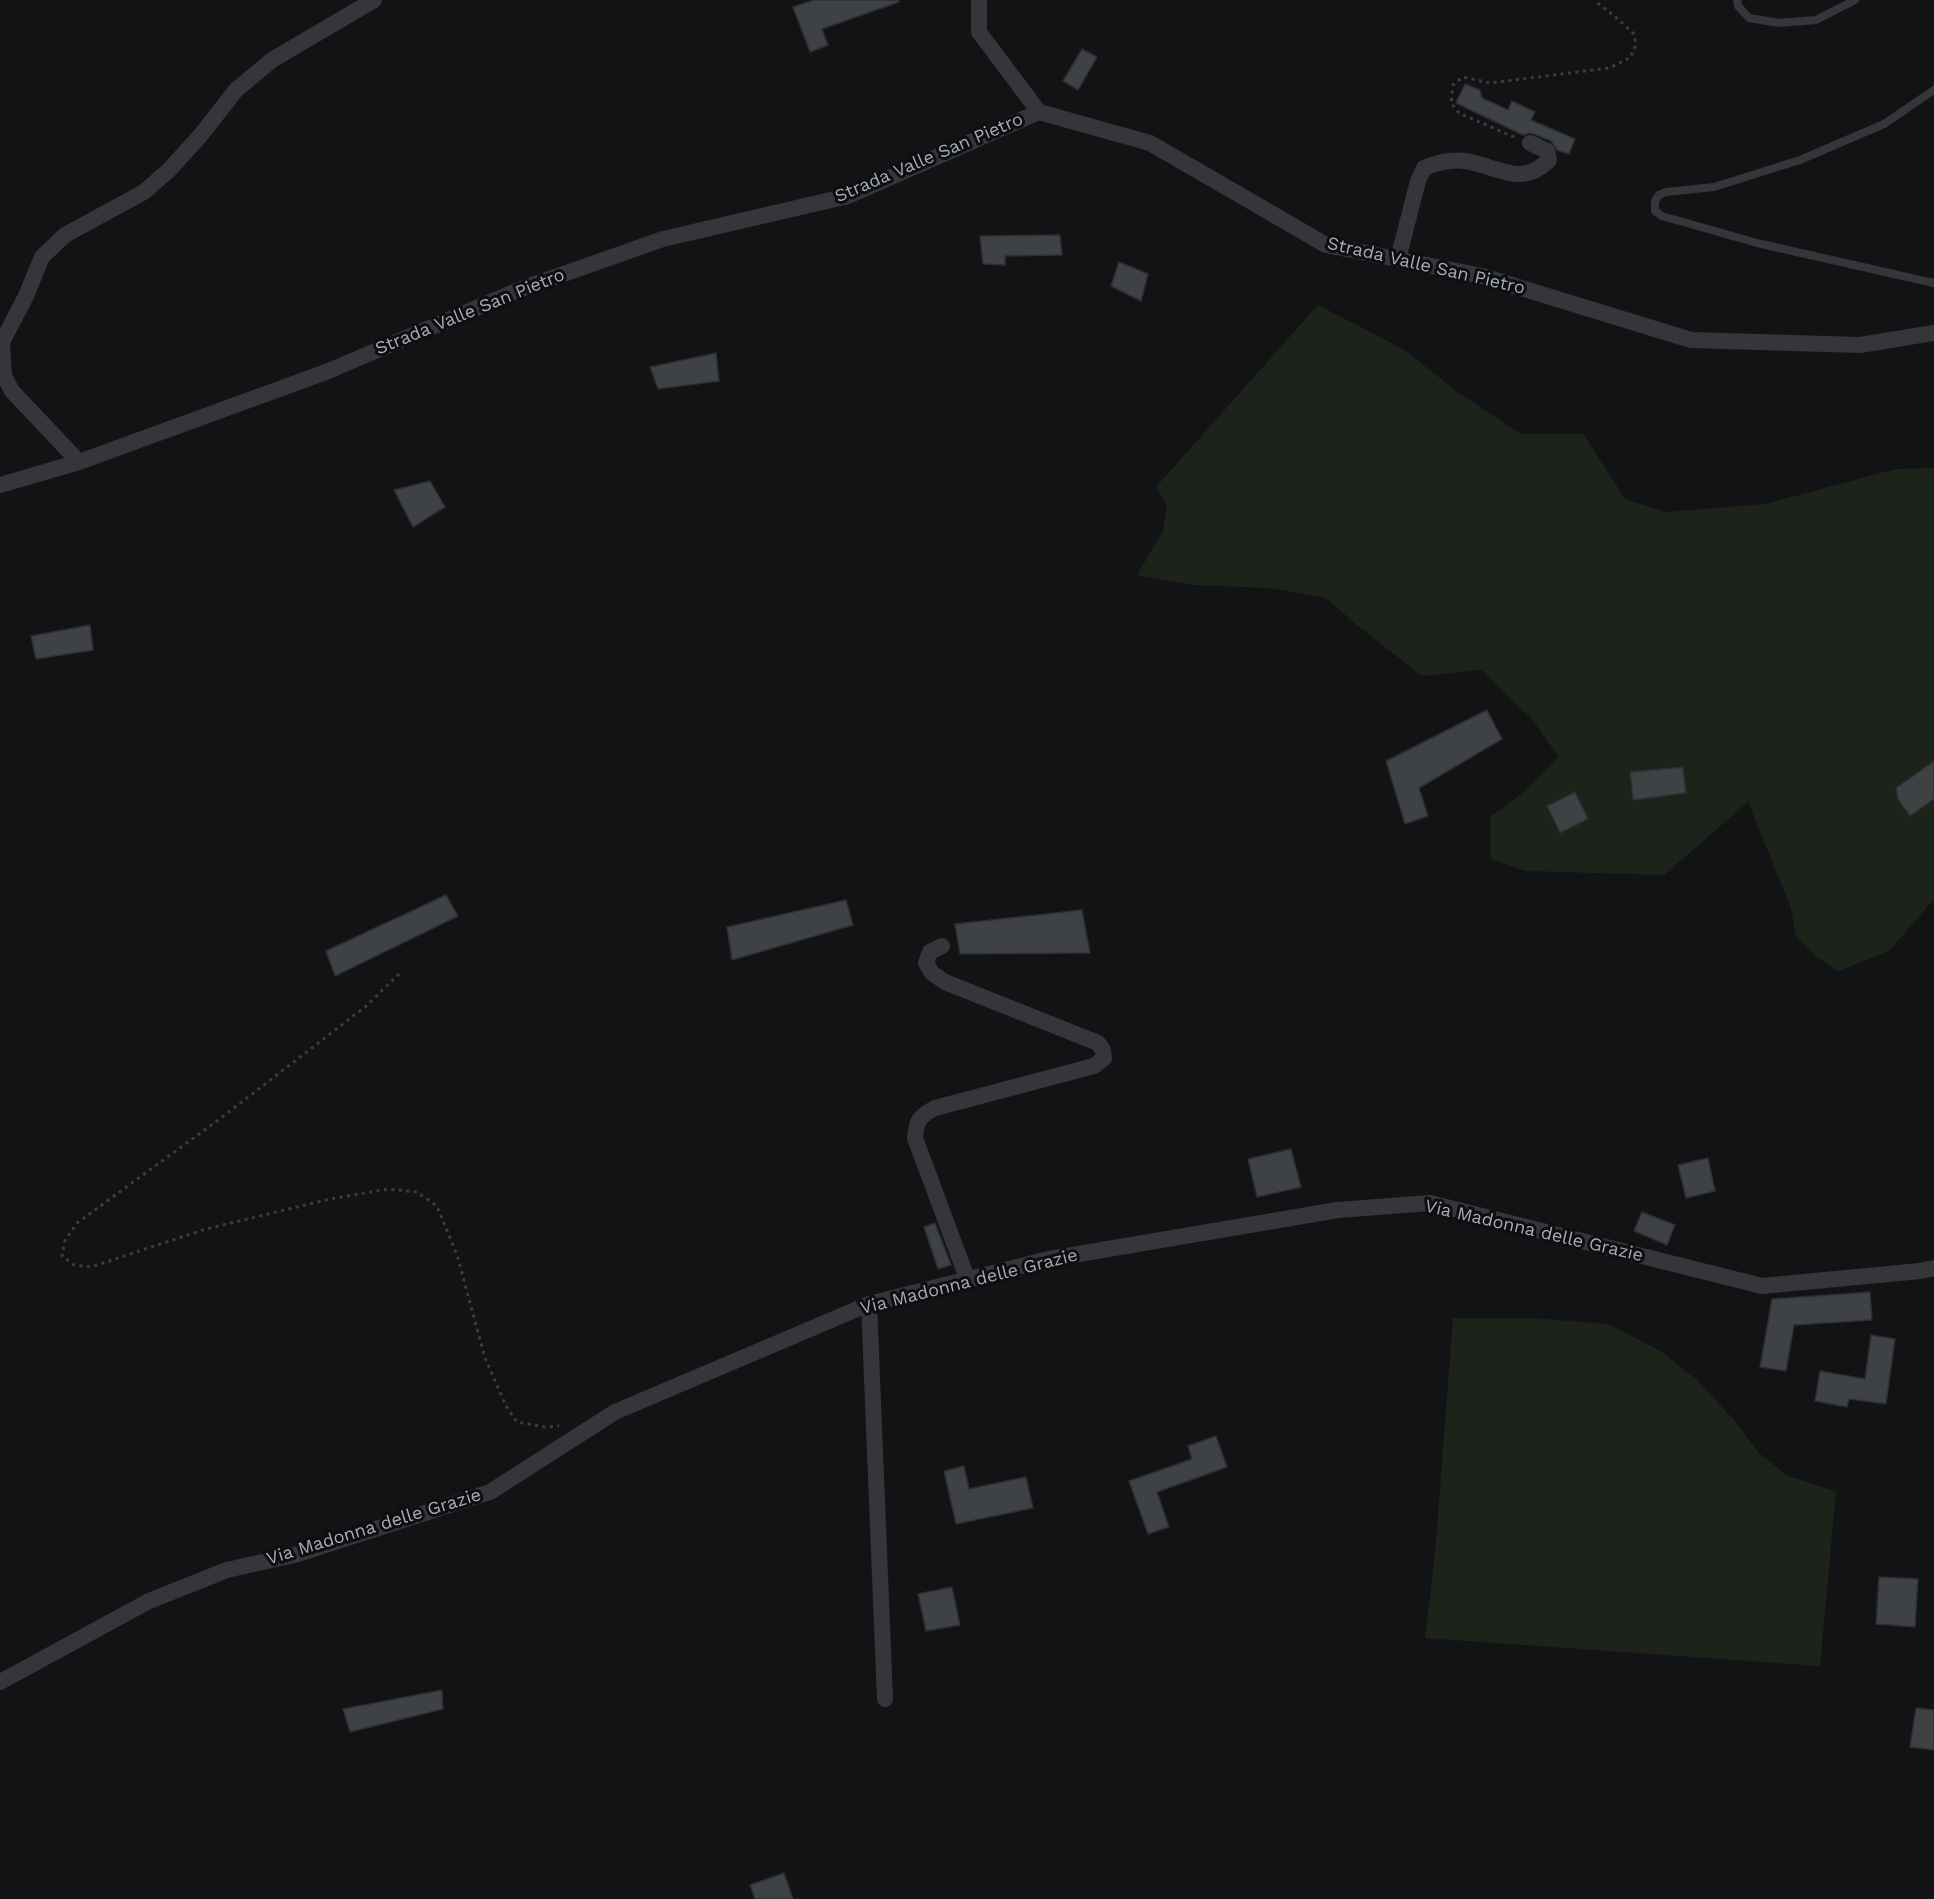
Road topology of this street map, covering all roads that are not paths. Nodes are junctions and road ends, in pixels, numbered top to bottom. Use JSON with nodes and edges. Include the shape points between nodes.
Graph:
{"nodes":[{"id":1,"x":374,"y":0,"type":"edge"},
{"id":2,"x":979,"y":0,"type":"edge"},
{"id":3,"x":1737,"y":0,"type":"edge"},
{"id":4,"x":1856,"y":0,"type":"edge"},
{"id":5,"x":1934,"y":90,"type":"edge"},
{"id":6,"x":1039,"y":112,"type":"junction"},
{"id":7,"x":1530,"y":143,"type":"road end"},
{"id":8,"x":1398,"y":259,"type":"junction"},
{"id":9,"x":1934,"y":283,"type":"edge"},
{"id":10,"x":1934,"y":333,"type":"edge"},
{"id":11,"x":79,"y":462,"type":"junction"},
{"id":12,"x":0,"y":485,"type":"edge"},
{"id":13,"x":942,"y":946,"type":"dead end"},
{"id":14,"x":1934,"y":1268,"type":"edge"},
{"id":15,"x":966,"y":1278,"type":"junction"},
{"id":16,"x":869,"y":1304,"type":"junction"},
{"id":17,"x":0,"y":1682,"type":"edge"},
{"id":18,"x":885,"y":1699,"type":"dead end"}],
"edges":[{"from":1,"to":11,"type":"street","via":[[272,60],[236,90],[200,136],[144,192],[65,236],[42,257],[2,342],[4,376],[12,391]]},
{"from":2,"to":6,"type":"street","via":[[979,33]]},
{"from":3,"to":4,"type":"lane","via":[[1749,18],[1779,23],[1816,20]]},
{"from":5,"to":9,"type":"lane","via":[[1884,124],[1800,160],[1714,187],[1666,192],[1654,204],[1662,216],[1757,243]]},
{"from":6,"to":8,"type":"street","name":"Strada Valle San Pietro","via":[[1150,143],[1326,245]]},
{"from":6,"to":11,"type":"street","name":"Strada Valle San Pietro","via":[[848,196],[652,243],[522,289],[326,372]]},
{"from":7,"to":8,"type":"street","via":[[1547,152],[1549,160],[1531,173],[1517,175],[1464,161],[1439,161],[1424,168]]},
{"from":8,"to":10,"type":"street","name":"Strada Valle San Pietro","via":[[1482,276],[1691,340],[1860,345]]},
{"from":11,"to":12,"type":"street","name":"Strada Valle San Pietro"},
{"from":13,"to":15,"type":"street","via":[[930,952],[926,963],[945,982],[1098,1043],[1104,1058],[1094,1066],[922,1114],[915,1138]]},
{"from":14,"to":15,"type":"street","name":"Via Madonna delle Grazie","via":[[1762,1286],[1430,1203],[1338,1210],[1049,1258]]},
{"from":15,"to":16,"type":"street","name":"Via Madonna delle Grazie"},
{"from":16,"to":17,"type":"street","name":"Via Madonna delle Grazie","via":[[615,1412],[490,1492],[298,1554],[227,1570],[149,1601]]},
{"from":16,"to":18,"type":"street"}]}
